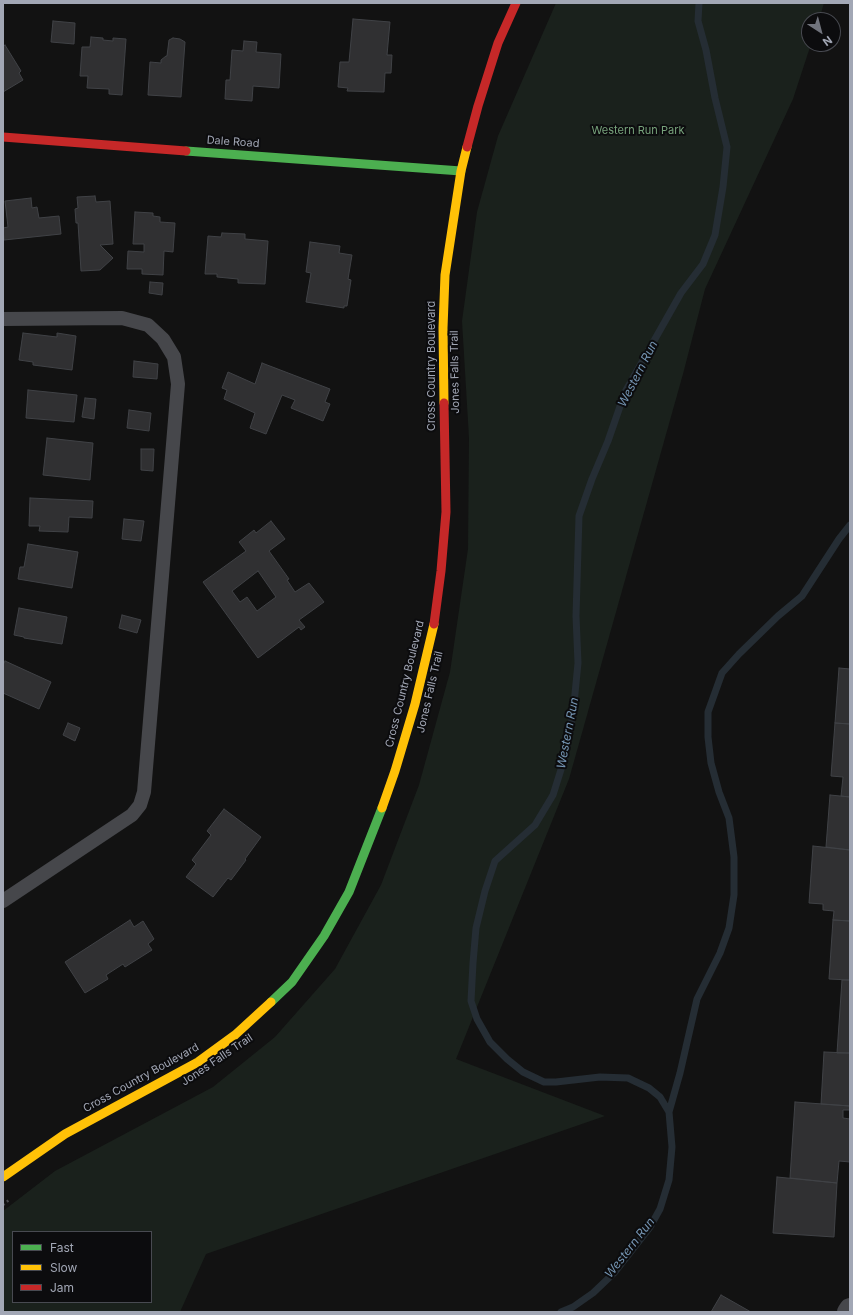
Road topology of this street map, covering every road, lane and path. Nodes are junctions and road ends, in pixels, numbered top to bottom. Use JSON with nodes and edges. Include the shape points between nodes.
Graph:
{"nodes":[{"id":1,"x":516,"y":3,"type":"edge"},
{"id":2,"x":3,"y":137,"type":"edge"},
{"id":3,"x":461,"y":171,"type":"junction"},
{"id":4,"x":3,"y":319,"type":"edge"},
{"id":5,"x":3,"y":901,"type":"edge"},
{"id":6,"x":3,"y":1178,"type":"edge"},
{"id":7,"x":13,"y":1197,"type":"dead end"},
{"id":8,"x":3,"y":1205,"type":"edge"}],
"edges":[{"from":1,"to":3,"type":"main road","name":"Cross Country Boulevard","via":[[498,43]]},
{"from":2,"to":3,"type":"main road","name":"Dale Road"},
{"from":3,"to":6,"type":"main road","name":"Cross Country Boulevard","via":[[445,275],[443,328],[446,512],[432,635],[395,771],[349,892],[324,936],[292,982],[235,1035],[198,1062],[65,1134]]},
{"from":4,"to":5,"type":"lane","via":[[122,318],[148,325],[163,339],[174,356],[178,384],[144,792],[140,805],[132,815]]},
{"from":7,"to":8,"type":"path"}]}
